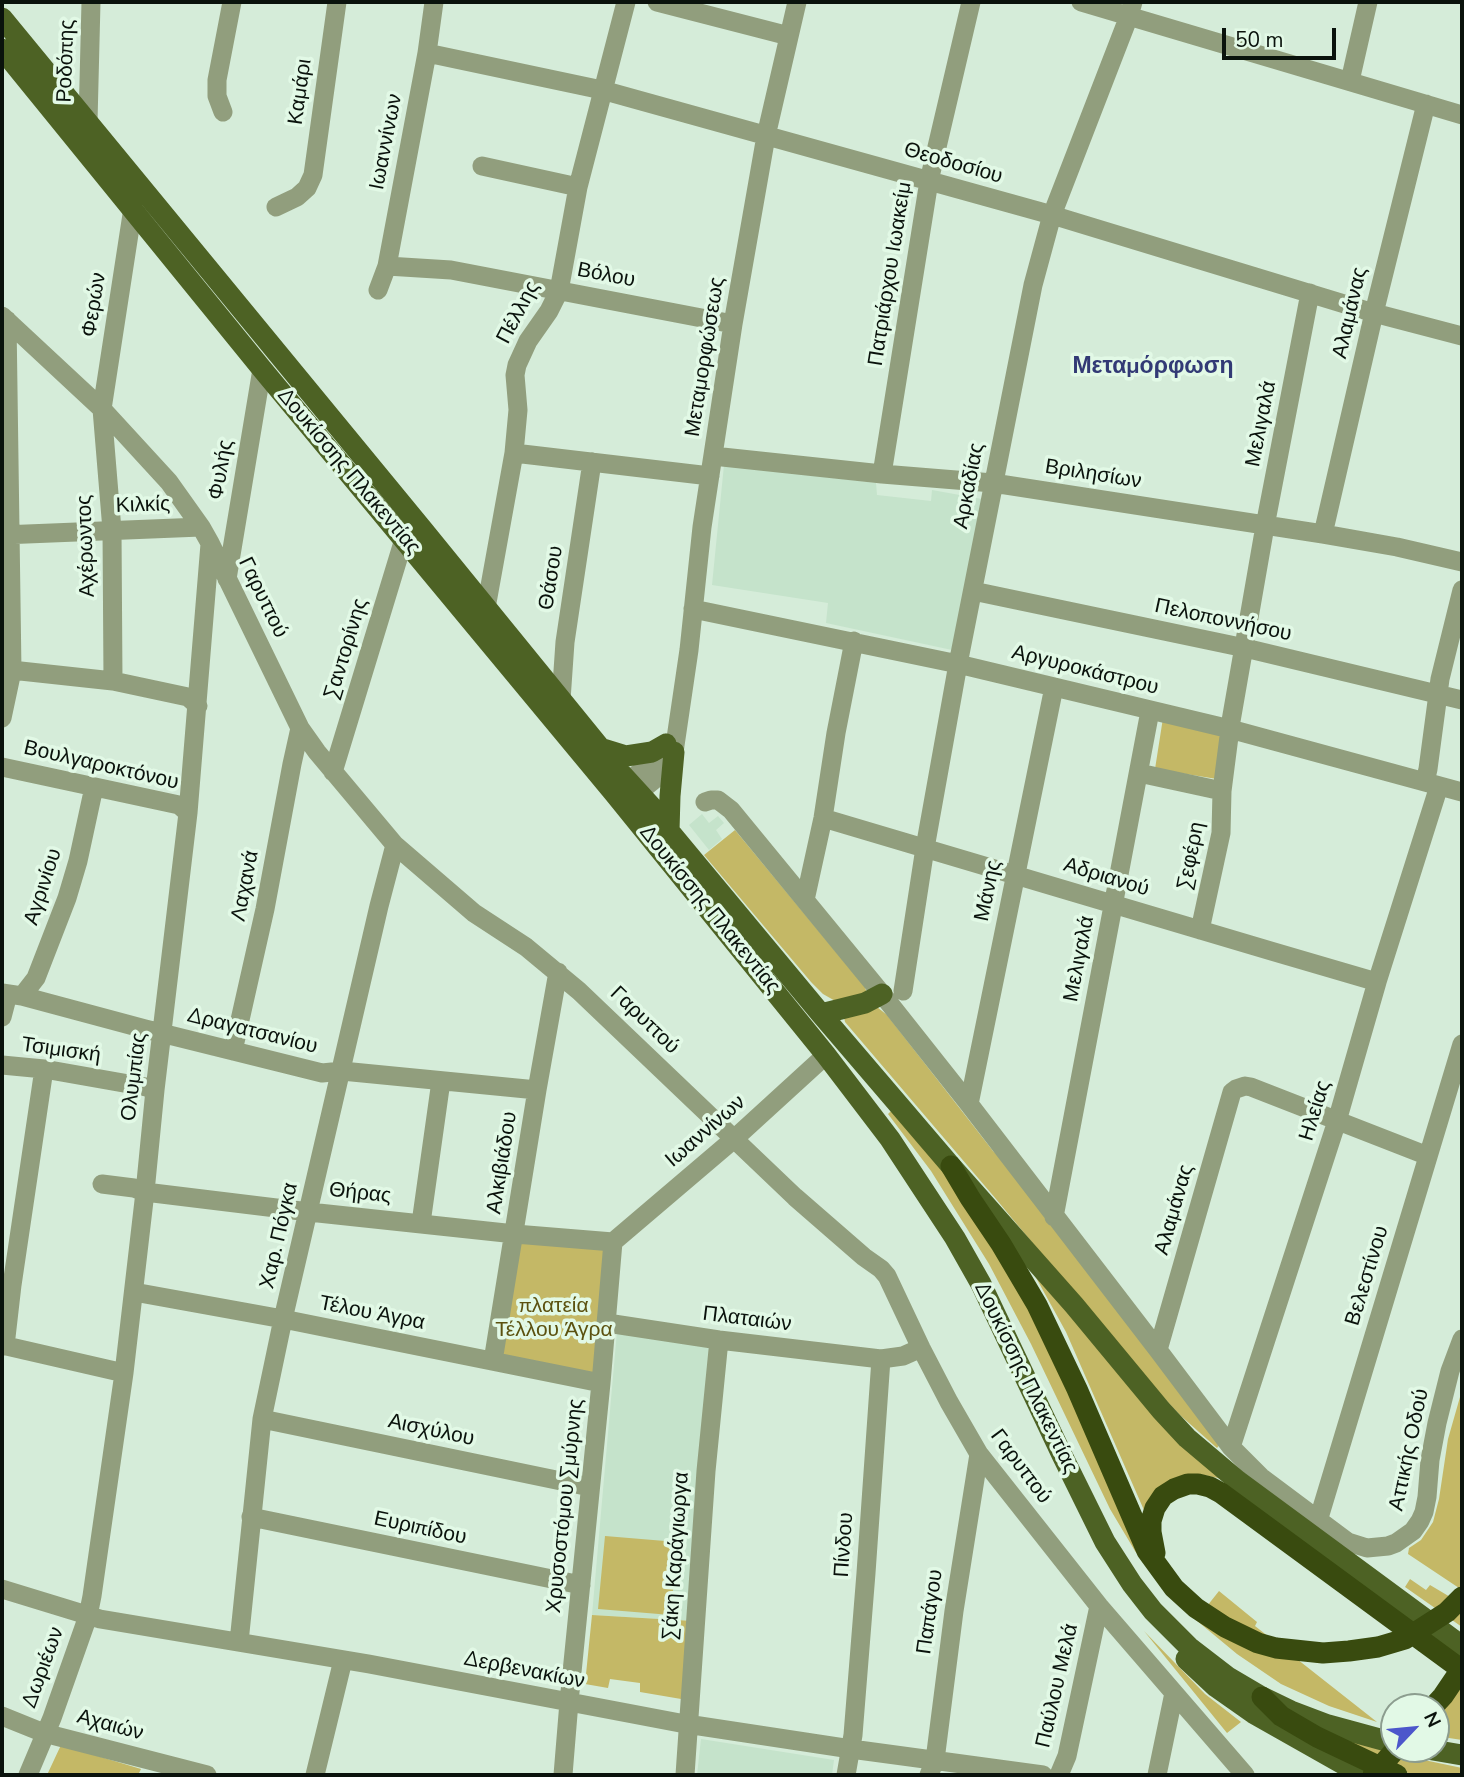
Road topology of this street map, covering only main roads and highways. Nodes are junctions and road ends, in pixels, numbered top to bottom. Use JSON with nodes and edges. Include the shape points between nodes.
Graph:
{"nodes":[{"id":1,"x":2,"y":18,"type":"edge"},
{"id":2,"x":2,"y":49,"type":"edge"},
{"id":3,"x":600,"y":748,"type":"junction"},
{"id":4,"x":626,"y":793,"type":"junction"},
{"id":5,"x":669,"y":831,"type":"junction"},
{"id":6,"x":892,"y":993,"type":"road end"},
{"id":7,"x":821,"y":1014,"type":"junction"},
{"id":8,"x":950,"y":1166,"type":"junction"},
{"id":9,"x":1163,"y":1574,"type":"junction"},
{"id":10,"x":1462,"y":1597,"type":"edge"},
{"id":11,"x":1153,"y":1611,"type":"junction"},
{"id":12,"x":1462,"y":1646,"type":"edge"},
{"id":13,"x":1462,"y":1669,"type":"edge"},
{"id":14,"x":1445,"y":1693,"type":"edge"},
{"id":15,"x":1262,"y":1697,"type":"junction"},
{"id":16,"x":1380,"y":1739,"type":"edge"},
{"id":17,"x":1355,"y":1775,"type":"edge"},
{"id":18,"x":1397,"y":1775,"type":"edge"}],
"edges":[{"from":1,"to":3,"type":"main road","name":"Δουκίσσης Πλακεντίας"},
{"from":2,"to":4,"type":"main road","name":"Δουκίσσης Πλακεντίας","via":[[404,539]]},
{"from":3,"to":4,"type":"main road","name":"Δουκίσσης Πλακεντίας"},
{"from":3,"to":5,"type":"main road","via":[[626,756],[670,748]]},
{"from":4,"to":5,"type":"main road","name":"Δουκίσσης Πλακεντίας"},
{"from":4,"to":11,"type":"main road","name":"Δουκίσσης Πλακεντίας","via":[[890,1139],[955,1238],[1105,1542]]},
{"from":5,"to":7,"type":"main road","name":"Δουκίσσης Πλακεντίας"},
{"from":6,"to":7,"type":"main road"},
{"from":7,"to":8,"type":"main road","name":"Δουκίσσης Πλακεντίας"},
{"from":8,"to":9,"type":"highway","via":[[1037,1305],[1147,1551]]},
{"from":8,"to":12,"type":"main road","name":"Δουκίσσης Πλακεντίας","via":[[1187,1438],[1238,1481]]},
{"from":9,"to":10,"type":"highway","via":[[1204,1614],[1241,1635],[1276,1648],[1324,1653],[1405,1639]]},
{"from":9,"to":13,"type":"highway","via":[[1151,1532],[1155,1508],[1163,1496],[1181,1486],[1210,1487]]},
{"from":11,"to":15,"type":"main road","name":"Δουκίσσης Πλακεντίας","via":[[1189,1647]]},
{"from":11,"to":17,"type":"main road","via":[[1170,1642],[1216,1687]]},
{"from":13,"to":14,"type":"highway"},
{"from":15,"to":16,"type":"main road","name":"Δουκίσσης Πλακεντίας"},
{"from":15,"to":18,"type":"highway","via":[[1281,1716],[1317,1737]]}]}
